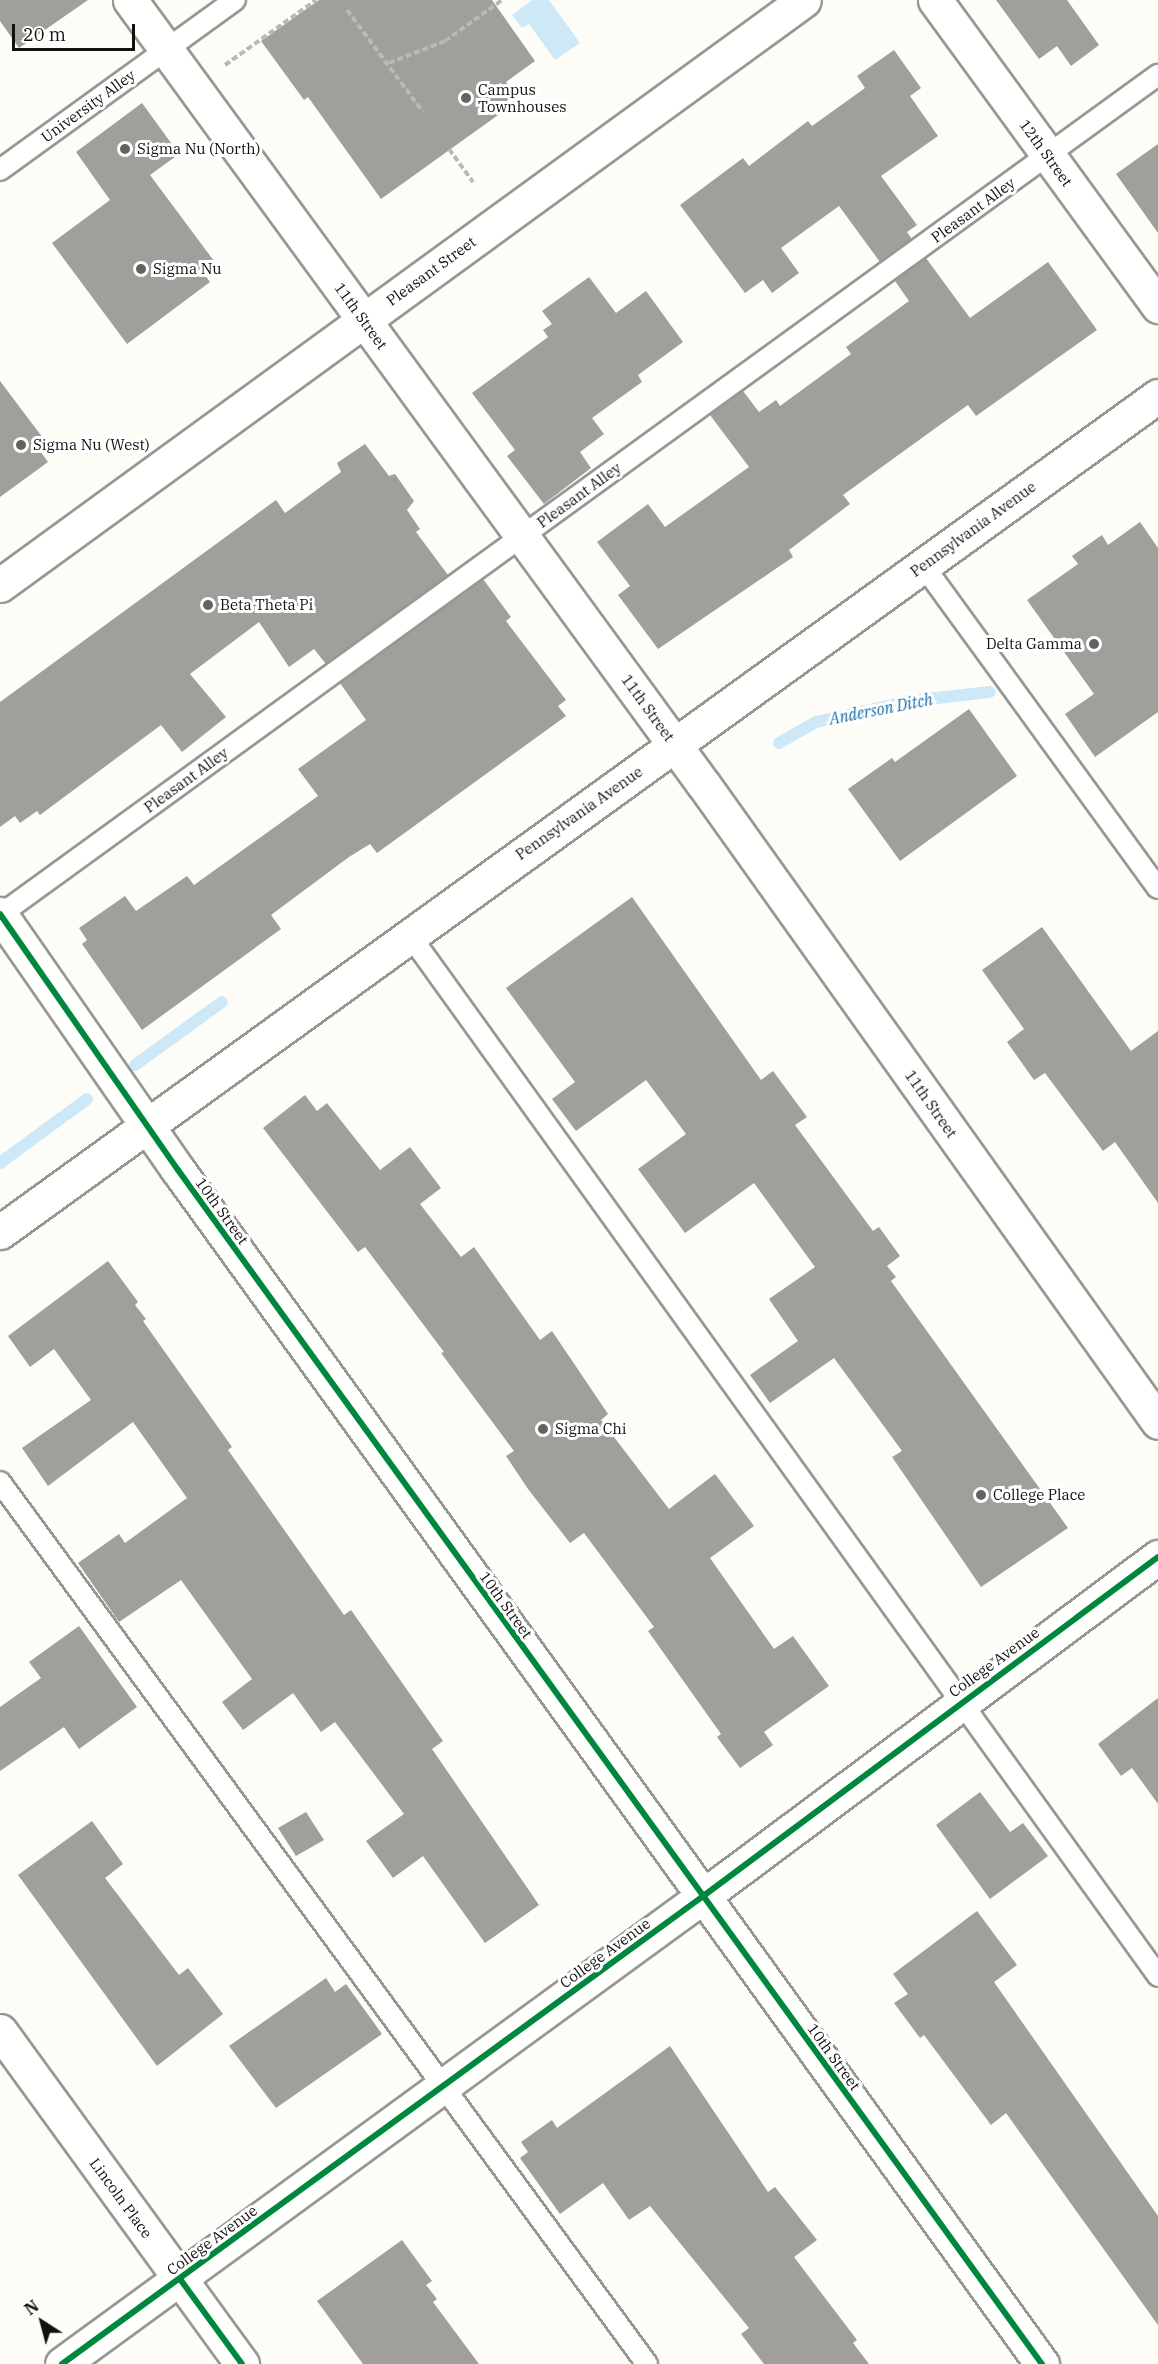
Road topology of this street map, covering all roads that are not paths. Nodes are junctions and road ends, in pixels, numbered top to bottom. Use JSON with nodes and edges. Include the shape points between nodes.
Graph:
{"nodes":[{"id":1,"x":130,"y":0,"type":"edge"},
{"id":2,"x":235,"y":0,"type":"edge"},
{"id":3,"x":804,"y":0,"type":"edge"},
{"id":4,"x":935,"y":0,"type":"edge"},
{"id":5,"x":166,"y":49,"type":"junction"},
{"id":6,"x":1158,"y":75,"type":"edge"},
{"id":7,"x":1048,"y":156,"type":"junction"},
{"id":8,"x":0,"y":170,"type":"edge"},
{"id":9,"x":1158,"y":306,"type":"edge"},
{"id":10,"x":364,"y":320,"type":"junction"},
{"id":11,"x":1158,"y":396,"type":"edge"},
{"id":12,"x":523,"y":535,"type":"junction"},
{"id":13,"x":923,"y":565,"type":"junction"},
{"id":14,"x":0,"y":585,"type":"edge"},
{"id":15,"x":675,"y":745,"type":"junction"},
{"id":16,"x":1158,"y":888,"type":"edge"},
{"id":17,"x":0,"y":915,"type":"edge"},
{"id":18,"x":409,"y":934,"type":"junction"},
{"id":19,"x":146,"y":1125,"type":"junction"},
{"id":20,"x":0,"y":1232,"type":"edge"},
{"id":21,"x":1158,"y":1422,"type":"edge"},
{"id":22,"x":0,"y":1482,"type":"edge"},
{"id":23,"x":1158,"y":1557,"type":"edge"},
{"id":24,"x":958,"y":1702,"type":"junction"},
{"id":25,"x":702,"y":1897,"type":"junction"},
{"id":26,"x":1158,"y":1976,"type":"edge"},
{"id":27,"x":0,"y":2031,"type":"edge"},
{"id":28,"x":442,"y":2086,"type":"junction"},
{"id":29,"x":180,"y":2279,"type":"junction"},
{"id":30,"x":62,"y":2364,"type":"edge"},
{"id":31,"x":242,"y":2364,"type":"edge"},
{"id":32,"x":646,"y":2364,"type":"edge"},
{"id":33,"x":1042,"y":2364,"type":"edge"}],
"edges":[{"from":1,"to":5,"type":"street","name":"11th Street"},
{"from":2,"to":5,"type":"lane","name":"University Alley"},
{"from":3,"to":10,"type":"street","name":"Pleasant Street"},
{"from":4,"to":7,"type":"street","name":"12th Street"},
{"from":5,"to":8,"type":"lane","name":"University Alley"},
{"from":5,"to":10,"type":"street","name":"11th Street"},
{"from":6,"to":7,"type":"lane","name":"Pleasant Alley"},
{"from":7,"to":9,"type":"street","name":"12th Street"},
{"from":7,"to":12,"type":"lane","name":"Pleasant Alley"},
{"from":10,"to":12,"type":"street","name":"11th Street"},
{"from":10,"to":14,"type":"street","name":"Pleasant Street"},
{"from":11,"to":13,"type":"street","name":"Pennsylvania Avenue"},
{"from":12,"to":15,"type":"street","name":"11th Street"},
{"from":12,"to":17,"type":"lane","name":"Pleasant Alley"},
{"from":13,"to":15,"type":"street","name":"Pennsylvania Avenue"},
{"from":13,"to":16,"type":"lane"},
{"from":15,"to":18,"type":"street","name":"Pennsylvania Avenue"},
{"from":15,"to":21,"type":"street","name":"11th Street"},
{"from":17,"to":19,"type":"street","name":"10th Street"},
{"from":18,"to":19,"type":"street","name":"Pennsylvania Avenue"},
{"from":18,"to":24,"type":"lane"},
{"from":19,"to":20,"type":"street","name":"Pennsylvania Avenue"},
{"from":19,"to":25,"type":"street","name":"10th Street"},
{"from":22,"to":28,"type":"lane"},
{"from":23,"to":24,"type":"street","name":"College Avenue"},
{"from":24,"to":25,"type":"street","name":"College Avenue"},
{"from":24,"to":26,"type":"lane"},
{"from":25,"to":28,"type":"street","name":"College Avenue"},
{"from":25,"to":33,"type":"street","name":"10th Street"},
{"from":27,"to":29,"type":"street","name":"Lincoln Place"},
{"from":28,"to":29,"type":"street","name":"College Avenue"},
{"from":28,"to":32,"type":"lane"},
{"from":29,"to":30,"type":"street","name":"College Avenue"},
{"from":29,"to":31,"type":"street","name":"Lincoln Place"}]}
